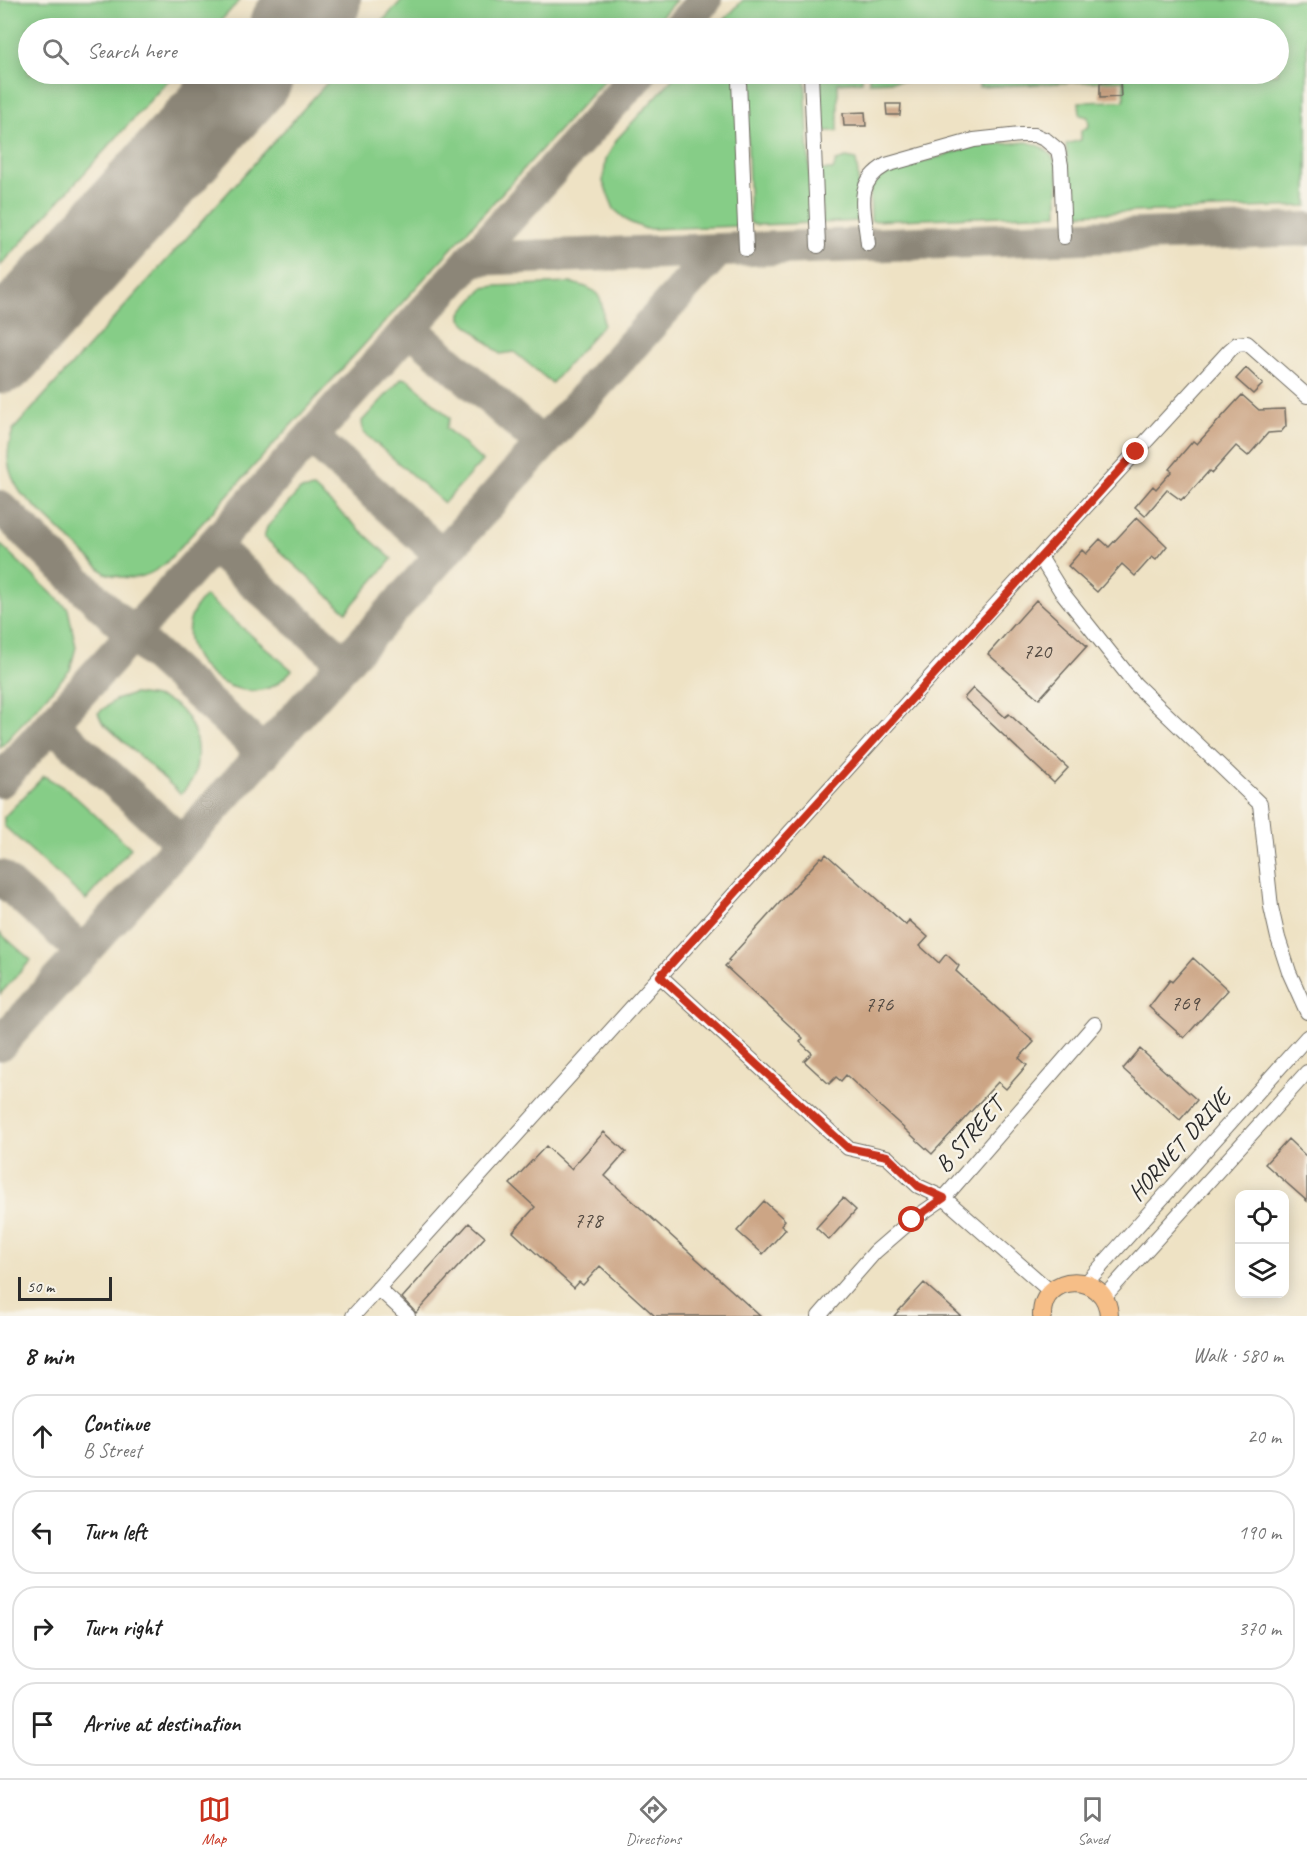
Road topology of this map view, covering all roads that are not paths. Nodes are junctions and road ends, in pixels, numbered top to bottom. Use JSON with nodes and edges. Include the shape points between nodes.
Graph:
{"nodes":[{"id":1,"x":739,"y":84,"type":"edge"},
{"id":2,"x":812,"y":84,"type":"edge"},
{"id":3,"x":1064,"y":237,"type":"dead end"},
{"id":4,"x":868,"y":244,"type":"dead end"},
{"id":5,"x":818,"y":246,"type":"dead end"},
{"id":6,"x":746,"y":249,"type":"dead end"},
{"id":7,"x":1307,"y":396,"type":"edge"},
{"id":8,"x":1040,"y":557,"type":"junction"},
{"id":9,"x":660,"y":976,"type":"junction"},
{"id":10,"x":1307,"y":1012,"type":"edge"},
{"id":11,"x":1095,"y":1024,"type":"dead end"},
{"id":12,"x":1307,"y":1037,"type":"edge"},
{"id":13,"x":1307,"y":1072,"type":"edge"},
{"id":14,"x":944,"y":1198,"type":"junction"},
{"id":15,"x":1086,"y":1283,"type":"junction"},
{"id":16,"x":378,"y":1288,"type":"junction"},
{"id":17,"x":1051,"y":1292,"type":"junction"},
{"id":18,"x":1104,"y":1297,"type":"junction"},
{"id":19,"x":353,"y":1316,"type":"edge"},
{"id":20,"x":408,"y":1316,"type":"edge"},
{"id":21,"x":819,"y":1316,"type":"edge"},
{"id":22,"x":1042,"y":1316,"type":"edge"},
{"id":23,"x":1109,"y":1316,"type":"edge"}],
"edges":[{"from":1,"to":6,"type":"street"},
{"from":2,"to":5,"type":"street"},
{"from":3,"to":4,"type":"street","via":[[1058,150],[1035,135],[1020,135],[974,140],[875,171],[863,189]]},
{"from":7,"to":8,"type":"street","via":[[1254,348],[1237,344]]},
{"from":8,"to":9,"type":"street"},
{"from":8,"to":10,"type":"street","via":[[1061,591],[1135,684],[1260,804],[1271,907],[1289,972]]},
{"from":9,"to":14,"type":"street","via":[[848,1148],[887,1156],[918,1186]]},
{"from":9,"to":16,"type":"street"},
{"from":11,"to":14,"type":"street","name":"B STREET"},
{"from":12,"to":15,"type":"street","name":"HORNET DRIVE"},
{"from":13,"to":18,"type":"street","name":"HORNET DRIVE"},
{"from":14,"to":17,"type":"street"},
{"from":14,"to":21,"type":"street","name":"B STREET","via":[[875,1252]]},
{"from":15,"to":17,"type":"main road","via":[[1067,1283]]},
{"from":15,"to":18,"type":"main road"},
{"from":16,"to":19,"type":"street"},
{"from":16,"to":20,"type":"street"},
{"from":17,"to":22,"type":"main road"},
{"from":18,"to":23,"type":"main road"}]}
